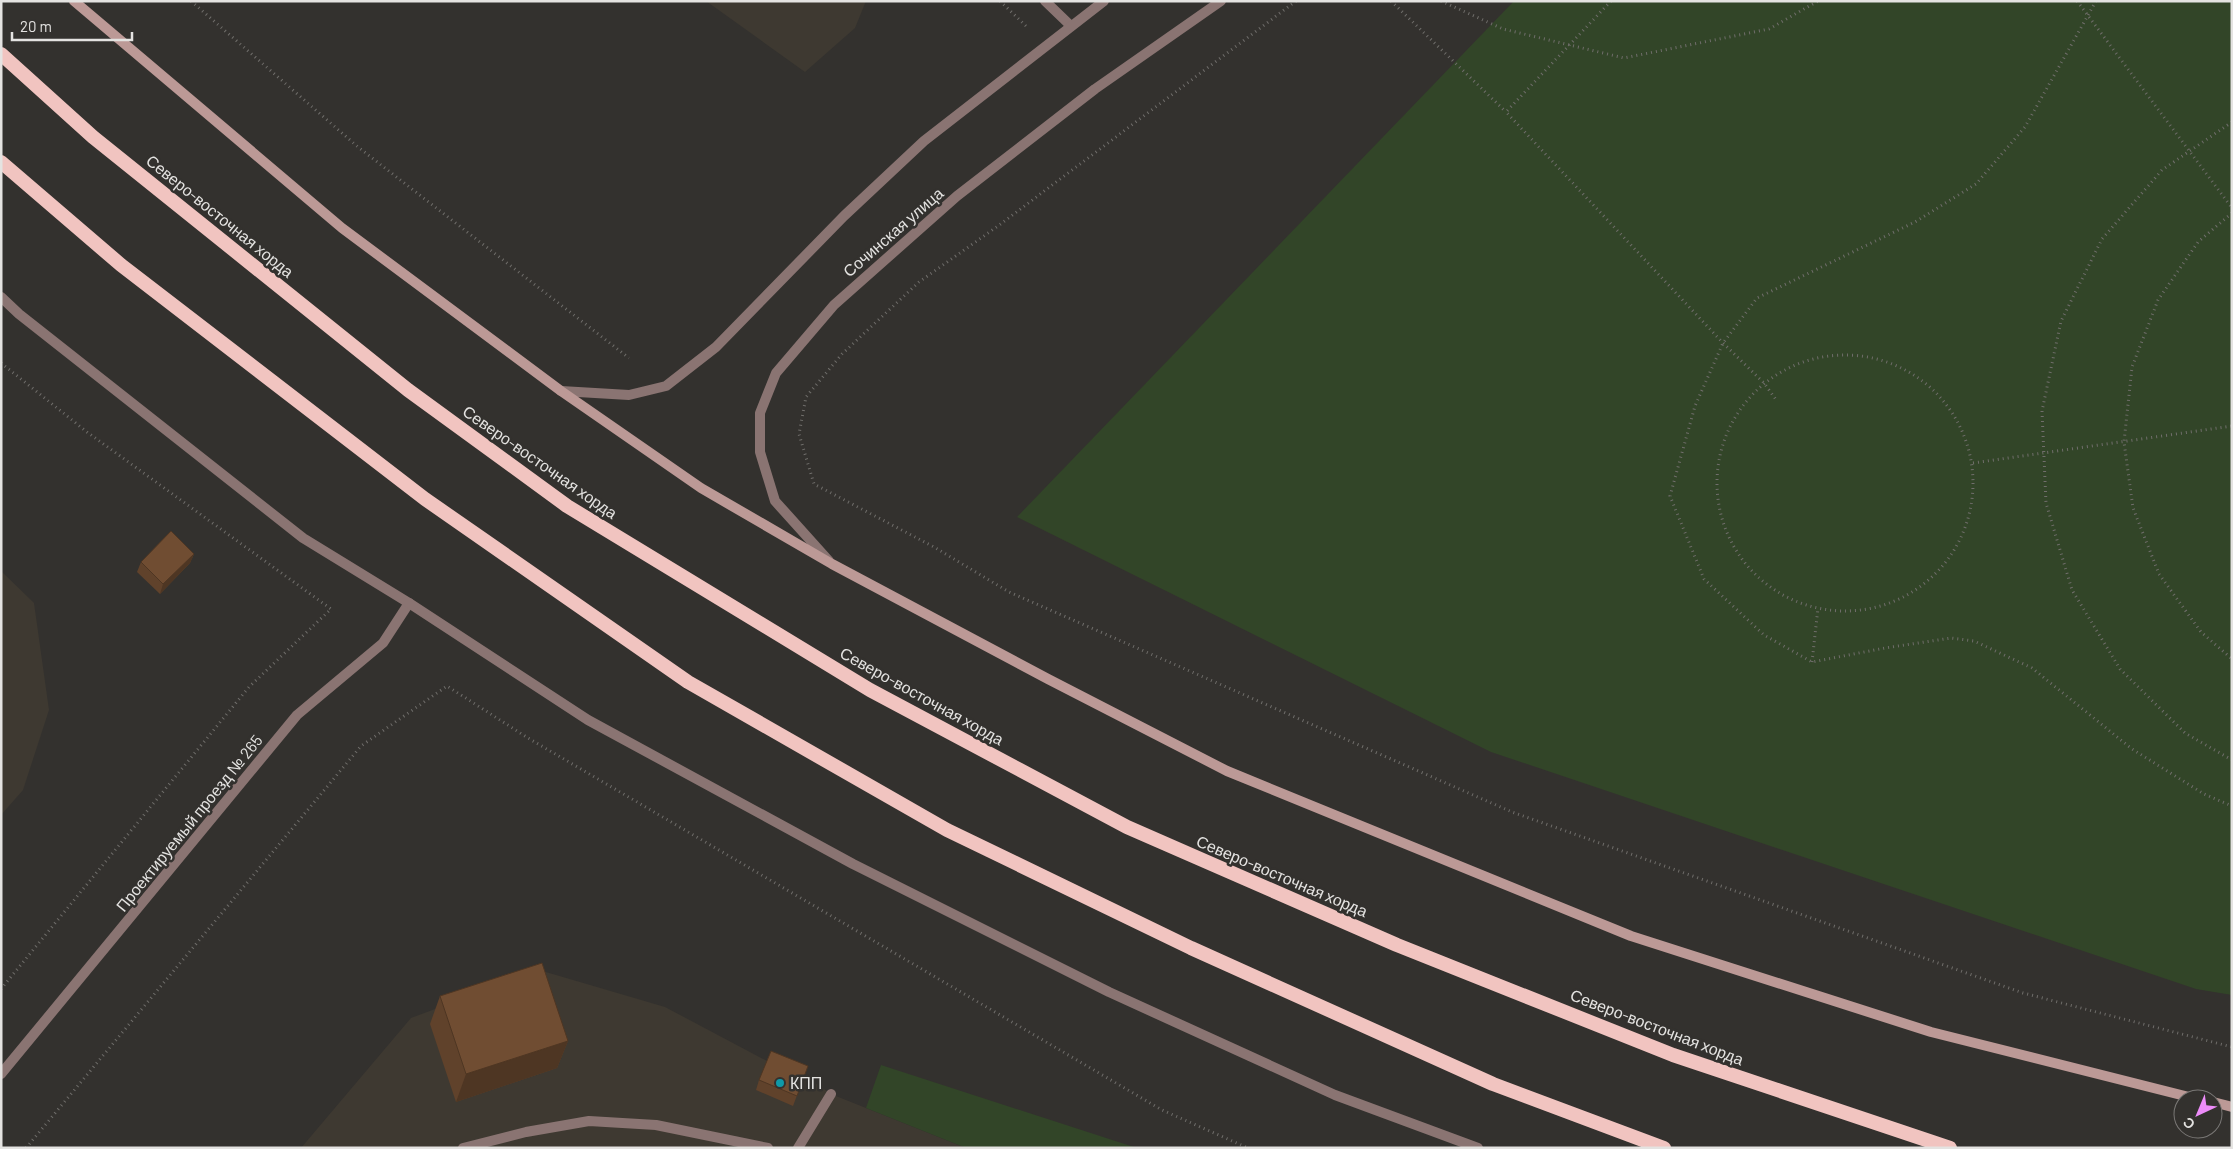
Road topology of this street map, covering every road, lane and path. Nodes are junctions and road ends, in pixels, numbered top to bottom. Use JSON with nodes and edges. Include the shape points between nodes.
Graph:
{"nodes":[{"id":1,"x":74,"y":1,"type":"edge"},
{"id":2,"x":192,"y":1,"type":"edge"},
{"id":3,"x":1000,"y":1,"type":"edge"},
{"id":4,"x":1045,"y":1,"type":"edge"},
{"id":5,"x":1104,"y":1,"type":"edge"},
{"id":6,"x":1221,"y":1,"type":"edge"},
{"id":7,"x":1296,"y":1,"type":"edge"},
{"id":8,"x":1391,"y":1,"type":"edge"},
{"id":9,"x":1441,"y":1,"type":"edge"},
{"id":10,"x":1611,"y":1,"type":"edge"},
{"id":11,"x":1818,"y":1,"type":"edge"},
{"id":12,"x":2077,"y":1,"type":"edge"},
{"id":13,"x":2096,"y":1,"type":"edge"},
{"id":14,"x":2089,"y":17,"type":"junction"},
{"id":15,"x":1071,"y":26,"type":"junction"},
{"id":16,"x":1027,"y":28,"type":"dead end"},
{"id":17,"x":1570,"y":46,"type":"junction"},
{"id":18,"x":1,"y":54,"type":"edge"},
{"id":19,"x":1506,"y":112,"type":"junction"},
{"id":20,"x":2232,"y":122,"type":"edge"},
{"id":21,"x":2189,"y":151,"type":"junction"},
{"id":22,"x":1,"y":162,"type":"edge"},
{"id":23,"x":2232,"y":208,"type":"edge"},
{"id":24,"x":2232,"y":213,"type":"edge"},
{"id":25,"x":1,"y":297,"type":"edge"},
{"id":26,"x":1723,"y":343,"type":"junction"},
{"id":27,"x":629,"y":358,"type":"dead end"},
{"id":28,"x":1,"y":363,"type":"edge"},
{"id":29,"x":1764,"y":383,"type":"junction"},
{"id":30,"x":561,"y":391,"type":"junction"},
{"id":31,"x":1776,"y":401,"type":"dead end"},
{"id":32,"x":2232,"y":426,"type":"edge"},
{"id":33,"x":2124,"y":442,"type":"junction"},
{"id":34,"x":2043,"y":454,"type":"junction"},
{"id":35,"x":1973,"y":463,"type":"junction"},
{"id":36,"x":832,"y":564,"type":"junction"},
{"id":37,"x":409,"y":603,"type":"junction"},
{"id":38,"x":1818,"y":608,"type":"junction"},
{"id":39,"x":2232,"y":658,"type":"edge"},
{"id":40,"x":1812,"y":662,"type":"junction"},
{"id":41,"x":2232,"y":760,"type":"edge"},
{"id":42,"x":2232,"y":806,"type":"edge"},
{"id":43,"x":1,"y":989,"type":"edge"},
{"id":44,"x":2232,"y":1047,"type":"edge"},
{"id":45,"x":1,"y":1074,"type":"edge"},
{"id":46,"x":2173,"y":1093,"type":"edge"},
{"id":47,"x":831,"y":1094,"type":"dead end"},
{"id":48,"x":26,"y":1148,"type":"edge"},
{"id":49,"x":463,"y":1148,"type":"edge"},
{"id":50,"x":768,"y":1148,"type":"edge"},
{"id":51,"x":798,"y":1148,"type":"edge"},
{"id":52,"x":1248,"y":1148,"type":"edge"},
{"id":53,"x":1478,"y":1148,"type":"edge"},
{"id":54,"x":1664,"y":1148,"type":"edge"},
{"id":55,"x":1950,"y":1148,"type":"edge"}],
"edges":[{"from":1,"to":30,"type":"main road","via":[[342,228]]},
{"from":2,"to":27,"type":"path","via":[[358,147]]},
{"from":3,"to":16,"type":"path"},
{"from":4,"to":15,"type":"street"},
{"from":5,"to":15,"type":"street"},
{"from":6,"to":36,"type":"street","name":"Сочинская улица","via":[[1094,89],[957,196],[834,305],[776,373],[760,413],[760,452],[774,502]]},
{"from":7,"to":44,"type":"path","via":[[919,282],[842,354],[806,397],[799,434],[814,484],[934,547],[1010,592],[1512,812],[2023,993]]},
{"from":8,"to":19,"type":"path"},
{"from":9,"to":17,"type":"path","via":[[1503,29]]},
{"from":10,"to":17,"type":"path"},
{"from":11,"to":17,"type":"path","via":[[1769,28],[1624,58]]},
{"from":12,"to":14,"type":"path"},
{"from":13,"to":14,"type":"path"},
{"from":14,"to":21,"type":"path"},
{"from":14,"to":26,"type":"path","via":[[2025,127],[1976,184],[1915,222],[1757,298]]},
{"from":15,"to":30,"type":"street","via":[[924,141],[844,216],[716,347],[666,386],[629,395]]},
{"from":17,"to":19,"type":"path"},
{"from":18,"to":55,"type":"highway","name":"Северо-восточная хорда","via":[[93,137],[424,402],[567,506],[870,690],[1126,828],[1396,945],[1673,1055]]},
{"from":19,"to":26,"type":"path"},
{"from":20,"to":21,"type":"path"},
{"from":21,"to":23,"type":"path"},
{"from":21,"to":34,"type":"path","via":[[2162,170],[2102,239],[2061,321],[2042,411]]},
{"from":22,"to":54,"type":"highway","via":[[121,264],[425,500],[688,682],[947,830],[1182,944],[1493,1084]]},
{"from":24,"to":33,"type":"path","via":[[2198,242],[2158,300],[2132,366]]},
{"from":25,"to":37,"type":"street","via":[[303,538]]},
{"from":26,"to":29,"type":"path"},
{"from":26,"to":40,"type":"path","via":[[1695,406],[1670,496],[1704,580],[1764,635]]},
{"from":28,"to":43,"type":"path","via":[[87,432],[331,609],[249,687]]},
{"from":29,"to":31,"type":"path"},
{"from":29,"to":35,"type":"path","via":[[1788,366],[1827,355],[1867,356],[1905,369],[1937,392],[1960,426]]},
{"from":29,"to":38,"type":"path","via":[[1731,421],[1717,463],[1718,508],[1734,549],[1763,583],[1801,605]]},
{"from":30,"to":36,"type":"main road","via":[[701,488]]},
{"from":32,"to":33,"type":"path"},
{"from":33,"to":34,"type":"path"},
{"from":33,"to":39,"type":"path","via":[[2133,508],[2159,574],[2201,632]]},
{"from":34,"to":35,"type":"path"},
{"from":34,"to":41,"type":"path","via":[[2046,502],[2072,590],[2120,669],[2186,733]]},
{"from":35,"to":38,"type":"path","via":[[1972,508],[1957,549],[1928,583],[1889,605],[1845,612]]},
{"from":36,"to":46,"type":"main road","via":[[1227,771],[1631,936],[1931,1032]]},
{"from":37,"to":45,"type":"street","name":"Проектируемый проезд № 265","via":[[383,643],[297,715]]},
{"from":37,"to":53,"type":"street","via":[[588,720],[862,868],[1109,992],[1335,1095]]},
{"from":38,"to":40,"type":"path"},
{"from":40,"to":42,"type":"path","via":[[1951,638],[1974,641],[2032,668],[2132,749],[2204,794]]},
{"from":47,"to":51,"type":"street"},
{"from":48,"to":52,"type":"path","via":[[361,746],[447,686],[528,738],[1162,1110]]},
{"from":49,"to":50,"type":"street","via":[[589,1121],[656,1125]]}]}
